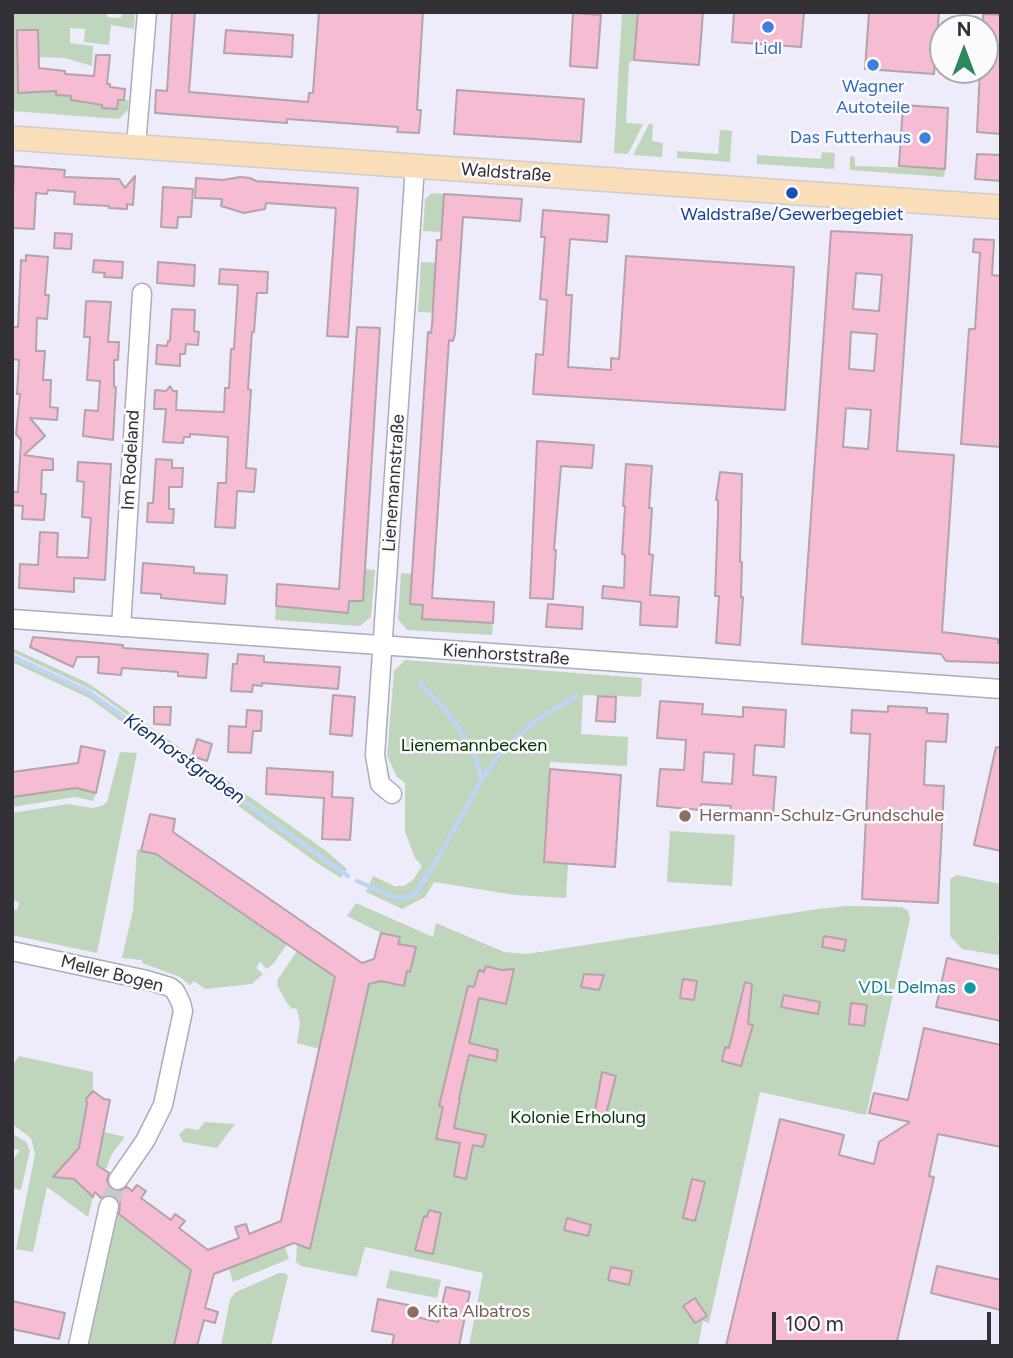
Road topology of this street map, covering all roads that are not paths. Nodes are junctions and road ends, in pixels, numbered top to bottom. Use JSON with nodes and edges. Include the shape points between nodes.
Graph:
{"nodes":[{"id":1,"x":147,"y":12,"type":"edge"},
{"id":2,"x":12,"y":138,"type":"edge"},
{"id":3,"x":136,"y":146,"type":"junction"},
{"id":4,"x":415,"y":166,"type":"junction"},
{"id":5,"x":1001,"y":208,"type":"edge"},
{"id":6,"x":142,"y":293,"type":"dead end"},
{"id":7,"x":12,"y":619,"type":"edge"},
{"id":8,"x":121,"y":626,"type":"junction"},
{"id":9,"x":384,"y":646,"type":"junction"},
{"id":10,"x":1001,"y":689,"type":"edge"},
{"id":11,"x":392,"y":794,"type":"dead end"},
{"id":12,"x":12,"y":951,"type":"edge"},
{"id":13,"x":118,"y":1180,"type":"tunnel mouth"},
{"id":14,"x":110,"y":1206,"type":"tunnel mouth"},
{"id":15,"x":78,"y":1346,"type":"edge"}],
"edges":[{"from":1,"to":3,"type":"street"},
{"from":2,"to":3,"type":"main road","name":"Waldstraße"},
{"from":3,"to":4,"type":"main road","name":"Waldstraße"},
{"from":4,"to":5,"type":"main road","name":"Waldstraße"},
{"from":4,"to":9,"type":"street","name":"Lienemannstraße"},
{"from":6,"to":8,"type":"street","name":"Im Rodeland"},
{"from":7,"to":8,"type":"street","name":"Kienhorststraße"},
{"from":8,"to":9,"type":"street","name":"Kienhorststraße"},
{"from":9,"to":10,"type":"street","name":"Kienhorststraße"},
{"from":9,"to":11,"type":"street","name":"Lienemannstraße","via":[[376,755],[380,784]]},
{"from":12,"to":13,"type":"street","name":"Meller Bogen","via":[[170,987],[181,1003],[163,1105]]},
{"from":14,"to":15,"type":"street"}]}
